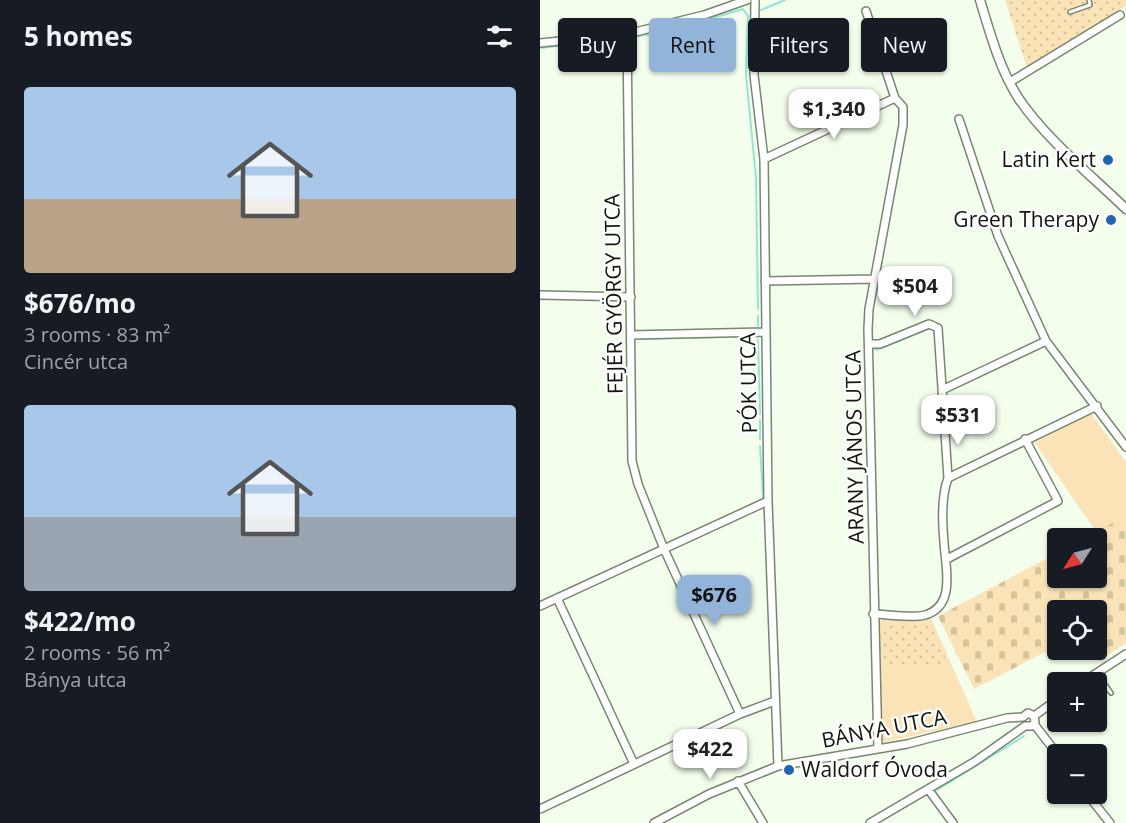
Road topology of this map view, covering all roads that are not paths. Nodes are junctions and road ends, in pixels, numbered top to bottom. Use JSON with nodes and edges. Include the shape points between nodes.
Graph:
{"nodes":[{"id":1,"x":747,"y":0,"type":"edge"},
{"id":2,"x":755,"y":0,"type":"edge"},
{"id":3,"x":980,"y":0,"type":"edge"},
{"id":4,"x":1089,"y":0,"type":"edge"},
{"id":5,"x":866,"y":11,"type":"dead end"},
{"id":6,"x":1070,"y":12,"type":"dead end"},
{"id":7,"x":1120,"y":15,"type":"dead end"},
{"id":8,"x":637,"y":32,"type":"edge"},
{"id":9,"x":558,"y":41,"type":"edge"},
{"id":10,"x":540,"y":43,"type":"edge"},
{"id":11,"x":628,"y":72,"type":"edge"},
{"id":12,"x":1010,"y":82,"type":"junction"},
{"id":13,"x":895,"y":98,"type":"junction"},
{"id":14,"x":959,"y":119,"type":"dead end"},
{"id":15,"x":764,"y":159,"type":"junction"},
{"id":16,"x":1126,"y":209,"type":"edge"},
{"id":17,"x":875,"y":279,"type":"junction"},
{"id":18,"x":765,"y":281,"type":"junction"},
{"id":19,"x":540,"y":295,"type":"edge"},
{"id":20,"x":631,"y":297,"type":"junction"},
{"id":21,"x":765,"y":332,"type":"junction"},
{"id":22,"x":631,"y":335,"type":"junction"},
{"id":23,"x":1046,"y":341,"type":"junction"},
{"id":24,"x":869,"y":344,"type":"junction"},
{"id":25,"x":942,"y":390,"type":"junction"},
{"id":26,"x":1096,"y":406,"type":"junction"},
{"id":27,"x":1026,"y":439,"type":"junction"},
{"id":28,"x":1126,"y":447,"type":"edge"},
{"id":29,"x":948,"y":477,"type":"junction"},
{"id":30,"x":768,"y":501,"type":"junction"},
{"id":31,"x":664,"y":549,"type":"junction"},
{"id":32,"x":947,"y":559,"type":"junction"},
{"id":33,"x":556,"y":598,"type":"junction"},
{"id":34,"x":540,"y":606,"type":"edge"},
{"id":35,"x":873,"y":614,"type":"junction"},
{"id":36,"x":1126,"y":654,"type":"edge"},
{"id":37,"x":1099,"y":672,"type":"edge"},
{"id":38,"x":1107,"y":686,"type":"edge"},
{"id":39,"x":1112,"y":693,"type":"dead end"},
{"id":40,"x":775,"y":701,"type":"junction"},
{"id":41,"x":1047,"y":707,"type":"edge"},
{"id":42,"x":740,"y":714,"type":"junction"},
{"id":43,"x":1034,"y":716,"type":"junction"},
{"id":44,"x":1023,"y":717,"type":"junction"},
{"id":45,"x":1034,"y":724,"type":"junction"},
{"id":46,"x":1026,"y":726,"type":"junction"},
{"id":47,"x":1049,"y":744,"type":"edge"},
{"id":48,"x":878,"y":749,"type":"junction"},
{"id":49,"x":634,"y":764,"type":"junction"},
{"id":50,"x":778,"y":766,"type":"junction"},
{"id":51,"x":738,"y":781,"type":"junction"},
{"id":52,"x":928,"y":789,"type":"junction"},
{"id":53,"x":1095,"y":804,"type":"edge"},
{"id":54,"x":540,"y":809,"type":"edge"},
{"id":55,"x":654,"y":823,"type":"edge"},
{"id":56,"x":763,"y":823,"type":"edge"},
{"id":57,"x":870,"y":823,"type":"edge"},
{"id":58,"x":953,"y":823,"type":"edge"},
{"id":59,"x":1110,"y":823,"type":"edge"}],
"edges":[{"from":1,"to":8,"type":"street"},
{"from":2,"to":15,"type":"street","name":"PÓK UTCA","via":[[754,75]]},
{"from":3,"to":12,"type":"street"},
{"from":4,"to":6,"type":"lane","via":[[1090,5]]},
{"from":5,"to":13,"type":"street","name":"ARANY JÁNOS UTCA"},
{"from":7,"to":12,"type":"street"},
{"from":9,"to":10,"type":"street"},
{"from":11,"to":20,"type":"street","name":"FEJÉR GYÖRGY UTCA"},
{"from":12,"to":16,"type":"street","via":[[1042,128]]},
{"from":13,"to":15,"type":"street"},
{"from":13,"to":17,"type":"street","name":"ARANY JÁNOS UTCA","via":[[903,107],[903,125]]},
{"from":14,"to":23,"type":"street","via":[[998,236]]},
{"from":15,"to":18,"type":"street","name":"PÓK UTCA"},
{"from":17,"to":18,"type":"street"},
{"from":17,"to":24,"type":"street","name":"ARANY JÁNOS UTCA","via":[[869,309]]},
{"from":18,"to":21,"type":"street","name":"PÓK UTCA"},
{"from":19,"to":20,"type":"street"},
{"from":20,"to":22,"type":"street","name":"FEJÉR GYÖRGY UTCA"},
{"from":21,"to":22,"type":"street"},
{"from":21,"to":30,"type":"street","name":"PÓK UTCA"},
{"from":22,"to":31,"type":"street","name":"FEJÉR GYÖRGY UTCA","via":[[632,461]]},
{"from":23,"to":25,"type":"street"},
{"from":23,"to":26,"type":"street"},
{"from":24,"to":25,"type":"street","via":[[880,344],[929,324],[938,328]]},
{"from":24,"to":35,"type":"street","name":"ARANY JÁNOS UTCA"},
{"from":25,"to":29,"type":"street"},
{"from":26,"to":27,"type":"street"},
{"from":26,"to":28,"type":"street"},
{"from":27,"to":29,"type":"street"},
{"from":27,"to":32,"type":"street","via":[[1058,501]]},
{"from":29,"to":32,"type":"street","via":[[943,529]]},
{"from":30,"to":31,"type":"street"},
{"from":30,"to":40,"type":"street","name":"PÓK UTCA"},
{"from":31,"to":33,"type":"street"},
{"from":31,"to":42,"type":"street","name":"FEJÉR GYÖRGY UTCA"},
{"from":32,"to":35,"type":"street","via":[[946,595],[937,609],[924,615]]},
{"from":33,"to":34,"type":"street"},
{"from":33,"to":49,"type":"street"},
{"from":35,"to":48,"type":"street","name":"ARANY JÁNOS UTCA"},
{"from":36,"to":37,"type":"street"},
{"from":38,"to":39,"type":"lane"},
{"from":40,"to":42,"type":"street"},
{"from":40,"to":50,"type":"street","name":"PÓK UTCA"},
{"from":41,"to":43,"type":"street"},
{"from":42,"to":49,"type":"street"},
{"from":43,"to":44,"type":"street","name":"BÁNYA UTCA","via":[[1028,713]]},
{"from":43,"to":45,"type":"street"},
{"from":44,"to":46,"type":"street"},
{"from":44,"to":48,"type":"street","name":"BÁNYA UTCA"},
{"from":45,"to":46,"type":"street"},
{"from":45,"to":47,"type":"street"},
{"from":46,"to":52,"type":"street"},
{"from":48,"to":50,"type":"street","name":"BÁNYA UTCA"},
{"from":49,"to":54,"type":"street"},
{"from":50,"to":51,"type":"street","name":"BÁNYA UTCA"},
{"from":51,"to":55,"type":"street","name":"BÁNYA UTCA"},
{"from":51,"to":56,"type":"street"},
{"from":52,"to":57,"type":"street"},
{"from":52,"to":58,"type":"street"},
{"from":53,"to":59,"type":"street"}]}
